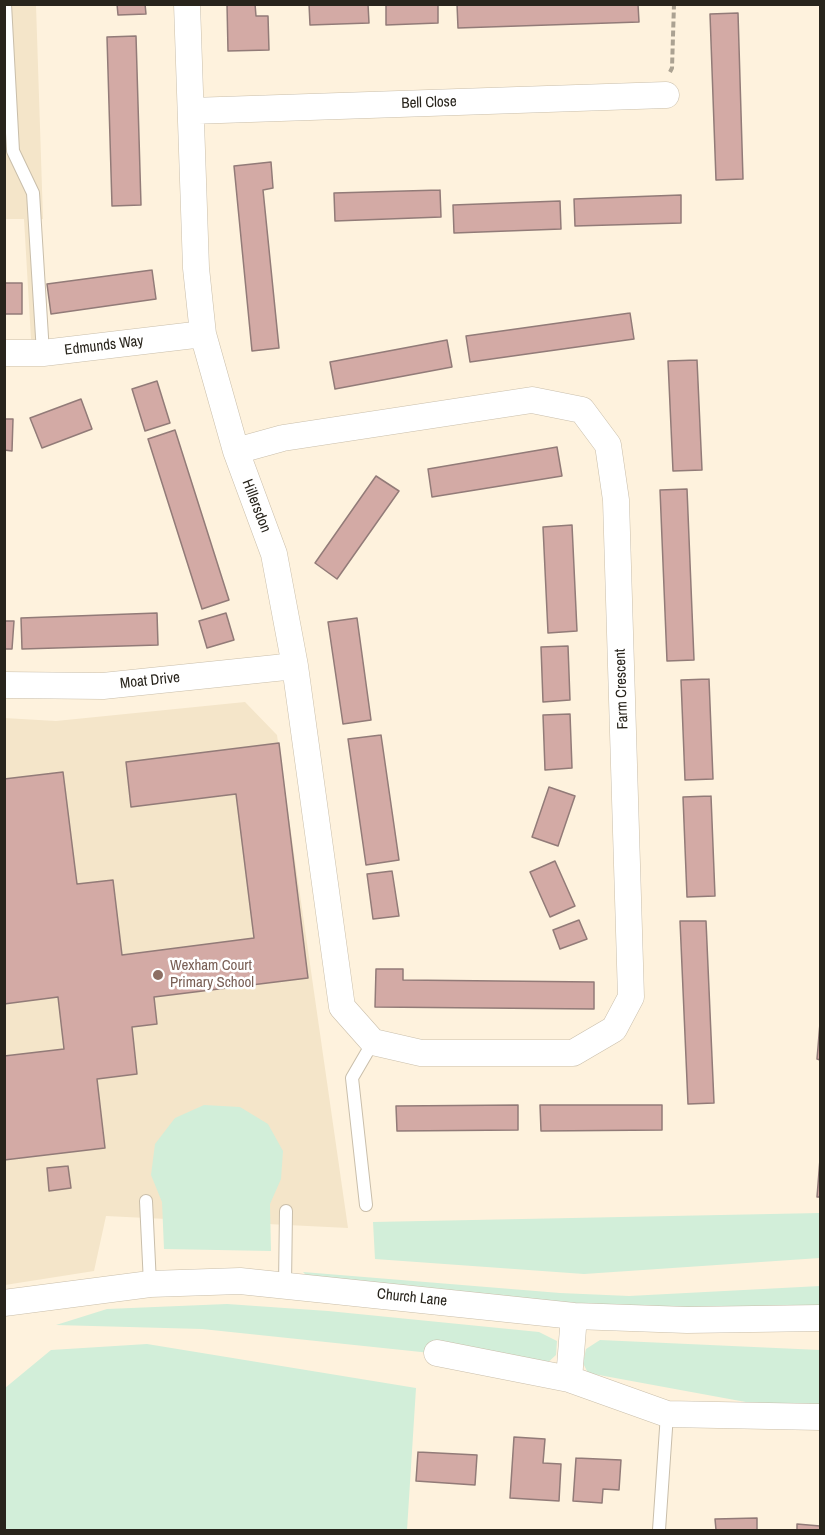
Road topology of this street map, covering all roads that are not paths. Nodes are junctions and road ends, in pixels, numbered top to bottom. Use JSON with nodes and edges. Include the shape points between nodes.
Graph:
{"nodes":[{"id":1,"x":5,"y":4,"type":"edge"},
{"id":2,"x":187,"y":4,"type":"edge"},
{"id":3,"x":666,"y":94,"type":"road end"},
{"id":4,"x":191,"y":111,"type":"junction"},
{"id":5,"x":203,"y":334,"type":"junction"},
{"id":6,"x":4,"y":353,"type":"edge"},
{"id":7,"x":43,"y":353,"type":"junction"},
{"id":8,"x":236,"y":451,"type":"junction"},
{"id":9,"x":295,"y":666,"type":"junction"},
{"id":10,"x":4,"y":685,"type":"edge"},
{"id":11,"x":373,"y":1042,"type":"junction"},
{"id":12,"x":146,"y":1201,"type":"dead end"},
{"id":13,"x":366,"y":1205,"type":"dead end"},
{"id":14,"x":286,"y":1212,"type":"dead end"},
{"id":15,"x":150,"y":1284,"type":"junction"},
{"id":16,"x":285,"y":1284,"type":"junction"},
{"id":17,"x":8,"y":1307,"type":"edge"},
{"id":18,"x":574,"y":1316,"type":"junction"},
{"id":19,"x":820,"y":1318,"type":"edge"},
{"id":20,"x":436,"y":1353,"type":"dead end"},
{"id":21,"x":569,"y":1378,"type":"junction"},
{"id":22,"x":667,"y":1414,"type":"junction"},
{"id":23,"x":820,"y":1417,"type":"edge"},
{"id":24,"x":659,"y":1530,"type":"edge"}],
"edges":[{"from":1,"to":7,"type":"lane","via":[[13,151],[33,193]]},
{"from":2,"to":4,"type":"street","name":"Hillersdon"},
{"from":3,"to":4,"type":"street","name":"Bell Close"},
{"from":4,"to":5,"type":"street","name":"Hillersdon","via":[[196,268]]},
{"from":5,"to":7,"type":"street","name":"Edmunds Way"},
{"from":5,"to":8,"type":"street","name":"Hillersdon"},
{"from":6,"to":7,"type":"street","name":"Edmunds Way"},
{"from":8,"to":9,"type":"street","name":"Hillersdon","via":[[274,554]]},
{"from":8,"to":11,"type":"street","name":"Farm Crescent","via":[[283,438],[532,400],[582,410],[608,445],[616,500],[631,997],[614,1029],[573,1053],[421,1053]]},
{"from":9,"to":10,"type":"street","name":"Moat Drive","via":[[103,686]]},
{"from":9,"to":11,"type":"street","name":"Hillersdon","via":[[342,1007]]},
{"from":11,"to":13,"type":"lane","via":[[352,1078]]},
{"from":12,"to":15,"type":"lane"},
{"from":14,"to":16,"type":"lane"},
{"from":15,"to":16,"type":"street","name":"Church Lane"},
{"from":15,"to":17,"type":"street","name":"Church Lane"},
{"from":16,"to":18,"type":"street","name":"Church Lane"},
{"from":18,"to":19,"type":"street","name":"Church Lane","via":[[687,1320]]},
{"from":18,"to":21,"type":"street"},
{"from":20,"to":21,"type":"street"},
{"from":21,"to":22,"type":"street"},
{"from":22,"to":23,"type":"street"},
{"from":22,"to":24,"type":"lane"}]}
